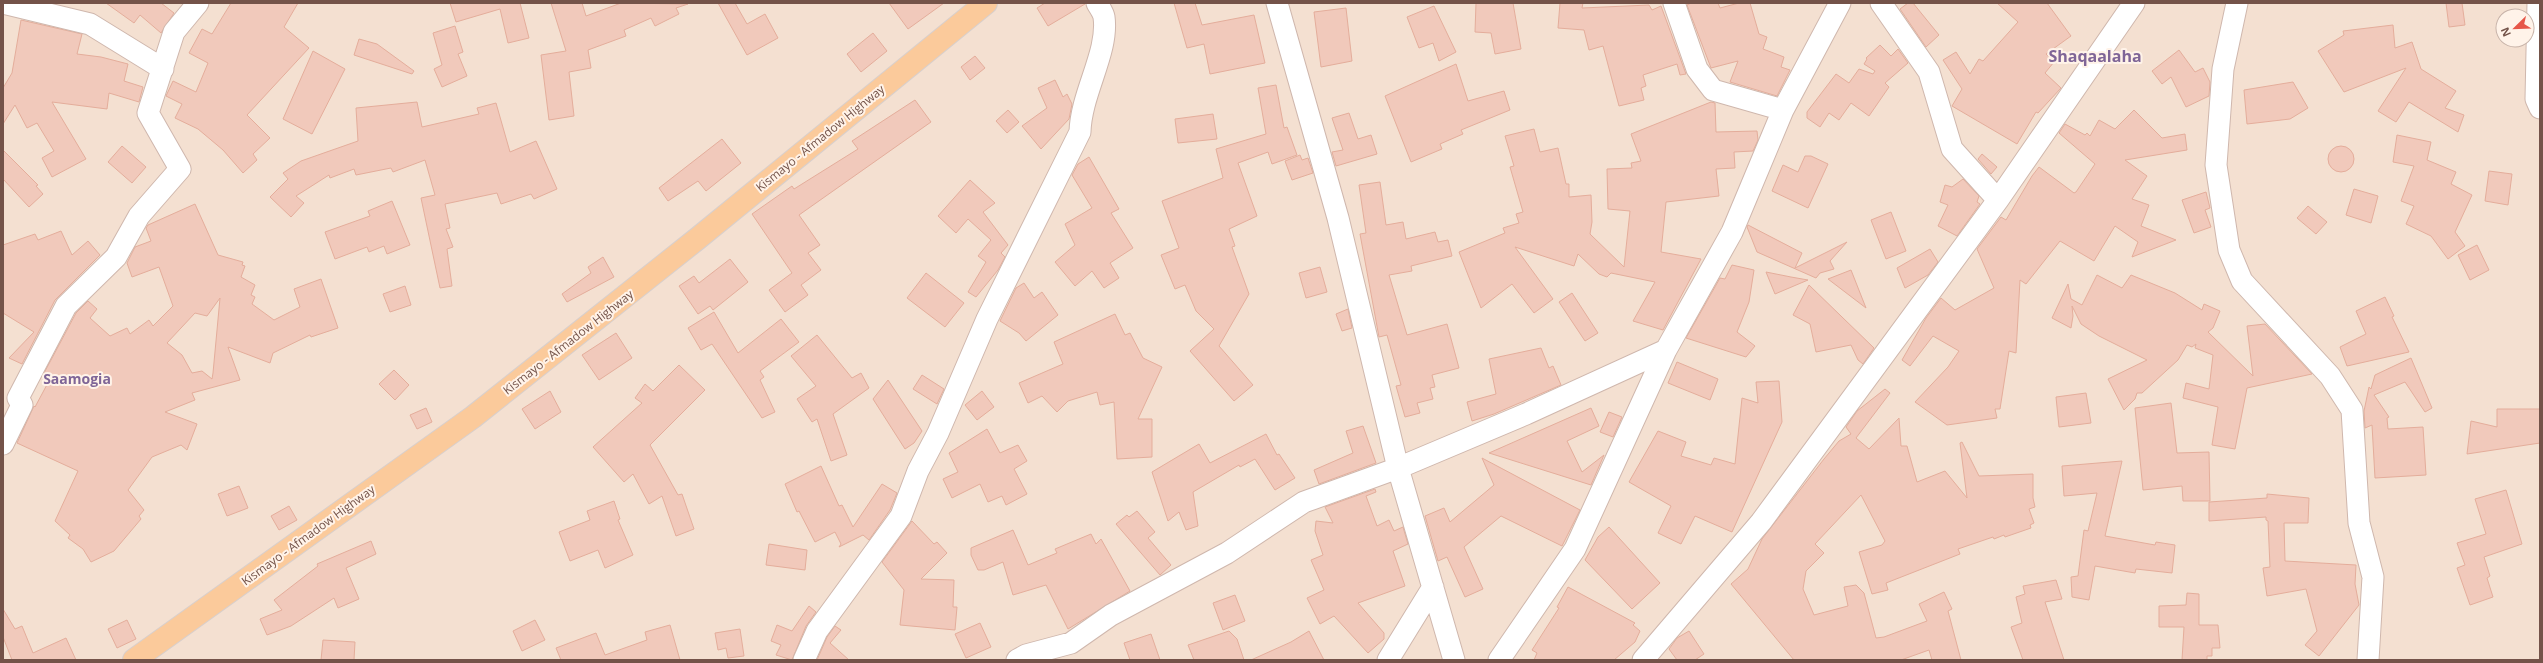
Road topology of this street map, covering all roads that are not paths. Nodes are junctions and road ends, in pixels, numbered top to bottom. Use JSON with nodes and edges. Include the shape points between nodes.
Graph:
{"nodes":[{"id":1,"x":3,"y":3,"type":"edge"},
{"id":2,"x":198,"y":3,"type":"edge"},
{"id":3,"x":986,"y":3,"type":"edge"},
{"id":4,"x":1097,"y":3,"type":"edge"},
{"id":5,"x":1277,"y":3,"type":"edge"},
{"id":6,"x":1674,"y":3,"type":"edge"},
{"id":7,"x":1840,"y":3,"type":"edge"},
{"id":8,"x":1881,"y":3,"type":"edge"},
{"id":9,"x":2134,"y":3,"type":"edge"},
{"id":10,"x":2237,"y":3,"type":"edge"},
{"id":11,"x":2538,"y":3,"type":"edge"},
{"id":12,"x":163,"y":69,"type":"junction"},
{"id":13,"x":2540,"y":108,"type":"edge"},
{"id":14,"x":1783,"y":110,"type":"junction"},
{"id":15,"x":1998,"y":200,"type":"junction"},
{"id":16,"x":1666,"y":350,"type":"junction"},
{"id":17,"x":3,"y":444,"type":"edge"},
{"id":18,"x":1398,"y":468,"type":"junction"},
{"id":19,"x":1433,"y":588,"type":"junction"},
{"id":20,"x":134,"y":660,"type":"edge"},
{"id":21,"x":804,"y":660,"type":"edge"},
{"id":22,"x":1017,"y":660,"type":"edge"},
{"id":23,"x":1388,"y":660,"type":"edge"},
{"id":24,"x":1454,"y":660,"type":"edge"},
{"id":25,"x":1499,"y":660,"type":"edge"},
{"id":26,"x":1644,"y":660,"type":"edge"},
{"id":27,"x":2368,"y":660,"type":"edge"}],
"edges":[{"from":1,"to":12,"type":"street","via":[[90,24]]},
{"from":2,"to":12,"type":"street","via":[[174,32]]},
{"from":3,"to":20,"type":"main road","name":"Kismayo - Afmadow Highway","via":[[704,234],[473,417]]},
{"from":4,"to":21,"type":"street","via":[[1104,15],[1104,34],[1080,114],[1080,132],[987,319],[938,433],[918,471],[901,516],[817,631]]},
{"from":5,"to":18,"type":"street","via":[[1338,218]]},
{"from":6,"to":14,"type":"street","via":[[1696,69],[1713,90]]},
{"from":7,"to":14,"type":"street"},
{"from":8,"to":15,"type":"street","via":[[1929,72],[1952,149]]},
{"from":9,"to":15,"type":"street"},
{"from":10,"to":27,"type":"street","via":[[2223,68],[2216,165],[2229,250],[2242,281],[2330,376],[2352,410],[2359,523],[2373,577]]},
{"from":11,"to":13,"type":"street","via":[[2536,99]]},
{"from":12,"to":17,"type":"street","via":[[148,113],[180,169],[139,216],[116,257],[66,306],[18,398],[22,405]]},
{"from":14,"to":16,"type":"street","via":[[1732,232]]},
{"from":15,"to":26,"type":"street","via":[[1761,522]]},
{"from":16,"to":18,"type":"street","via":[[1526,414]]},
{"from":16,"to":25,"type":"street","via":[[1575,549]]},
{"from":18,"to":19,"type":"street"},
{"from":18,"to":22,"type":"street","via":[[1304,502],[1227,552],[1111,615],[1071,643],[1026,655]]},
{"from":19,"to":23,"type":"street"},
{"from":19,"to":24,"type":"street"}]}
